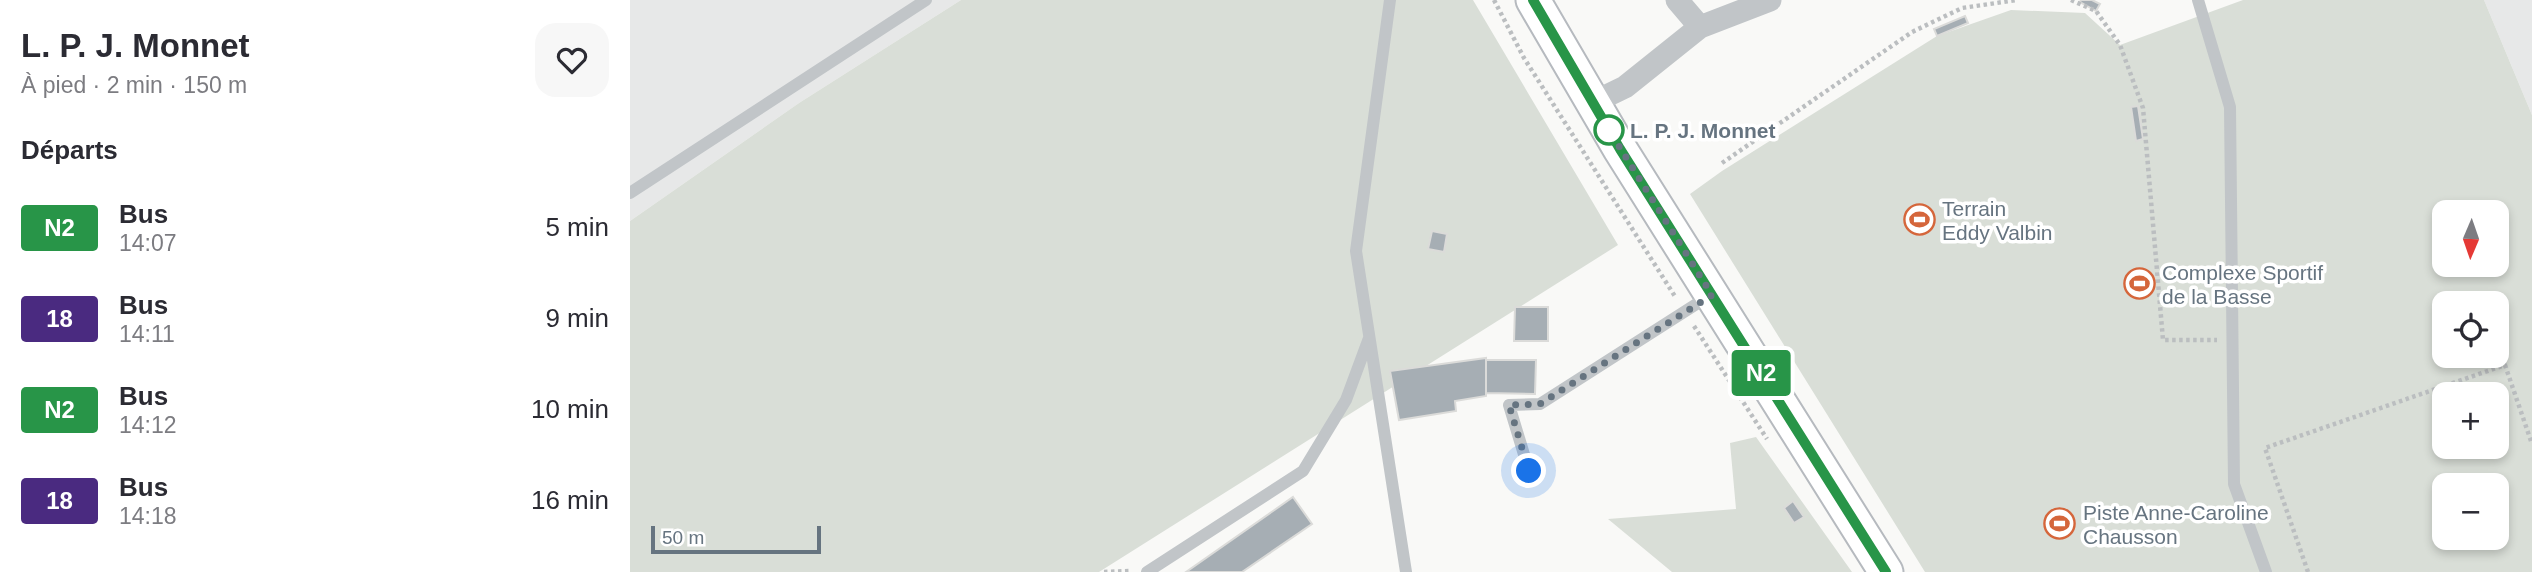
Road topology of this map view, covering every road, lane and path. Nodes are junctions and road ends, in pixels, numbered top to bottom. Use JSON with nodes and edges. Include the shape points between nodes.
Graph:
{"nodes":[{"id":1,"x":926,"y":0,"type":"edge"},
{"id":2,"x":1390,"y":0,"type":"edge"},
{"id":3,"x":1494,"y":0,"type":"edge"},
{"id":4,"x":1533,"y":0,"type":"edge"},
{"id":5,"x":1677,"y":0,"type":"edge"},
{"id":6,"x":1770,"y":0,"type":"edge"},
{"id":7,"x":2017,"y":0,"type":"edge"},
{"id":8,"x":2071,"y":0,"type":"edge"},
{"id":9,"x":2198,"y":0,"type":"edge"},
{"id":10,"x":1700,"y":27,"type":"junction"},
{"id":11,"x":1594,"y":102,"type":"junction"},
{"id":12,"x":1722,"y":163,"type":"dead end"},
{"id":13,"x":630,"y":194,"type":"edge"},
{"id":14,"x":1698,"y":303,"type":"junction"},
{"id":15,"x":1370,"y":334,"type":"junction"},
{"id":16,"x":2232,"y":340,"type":"junction"},
{"id":17,"x":2532,"y":444,"type":"edge"},
{"id":18,"x":1772,"y":447,"type":"dead end"},
{"id":19,"x":1529,"y":471,"type":"dead end"},
{"id":20,"x":1104,"y":572,"type":"edge"},
{"id":21,"x":1147,"y":572,"type":"edge"},
{"id":22,"x":1406,"y":572,"type":"edge"},
{"id":23,"x":1886,"y":572,"type":"edge"},
{"id":24,"x":2266,"y":572,"type":"edge"},
{"id":25,"x":2308,"y":572,"type":"edge"}],
"edges":[{"from":1,"to":13,"type":"lane"},
{"from":2,"to":15,"type":"lane","via":[[1356,250]]},
{"from":3,"to":14,"type":"path","via":[[1524,58]]},
{"from":4,"to":11,"type":"main road"},
{"from":5,"to":10,"type":"street"},
{"from":6,"to":10,"type":"street"},
{"from":7,"to":12,"type":"path","via":[[1962,8],[1912,33]]},
{"from":8,"to":16,"type":"path","via":[[2096,12],[2120,45],[2143,108],[2163,340]]},
{"from":9,"to":16,"type":"lane","via":[[2230,107]]},
{"from":10,"to":11,"type":"street","via":[[1625,87]]},
{"from":11,"to":14,"type":"main road"},
{"from":14,"to":18,"type":"path"},
{"from":14,"to":19,"type":"lane","via":[[1540,404],[1509,405]]},
{"from":14,"to":23,"type":"main road"},
{"from":15,"to":21,"type":"lane","via":[[1346,400],[1303,471]]},
{"from":15,"to":22,"type":"lane"},
{"from":16,"to":24,"type":"lane","via":[[2234,484]]},
{"from":17,"to":25,"type":"path","via":[[2505,365],[2265,448]]},
{"from":20,"to":21,"type":"path"}]}
